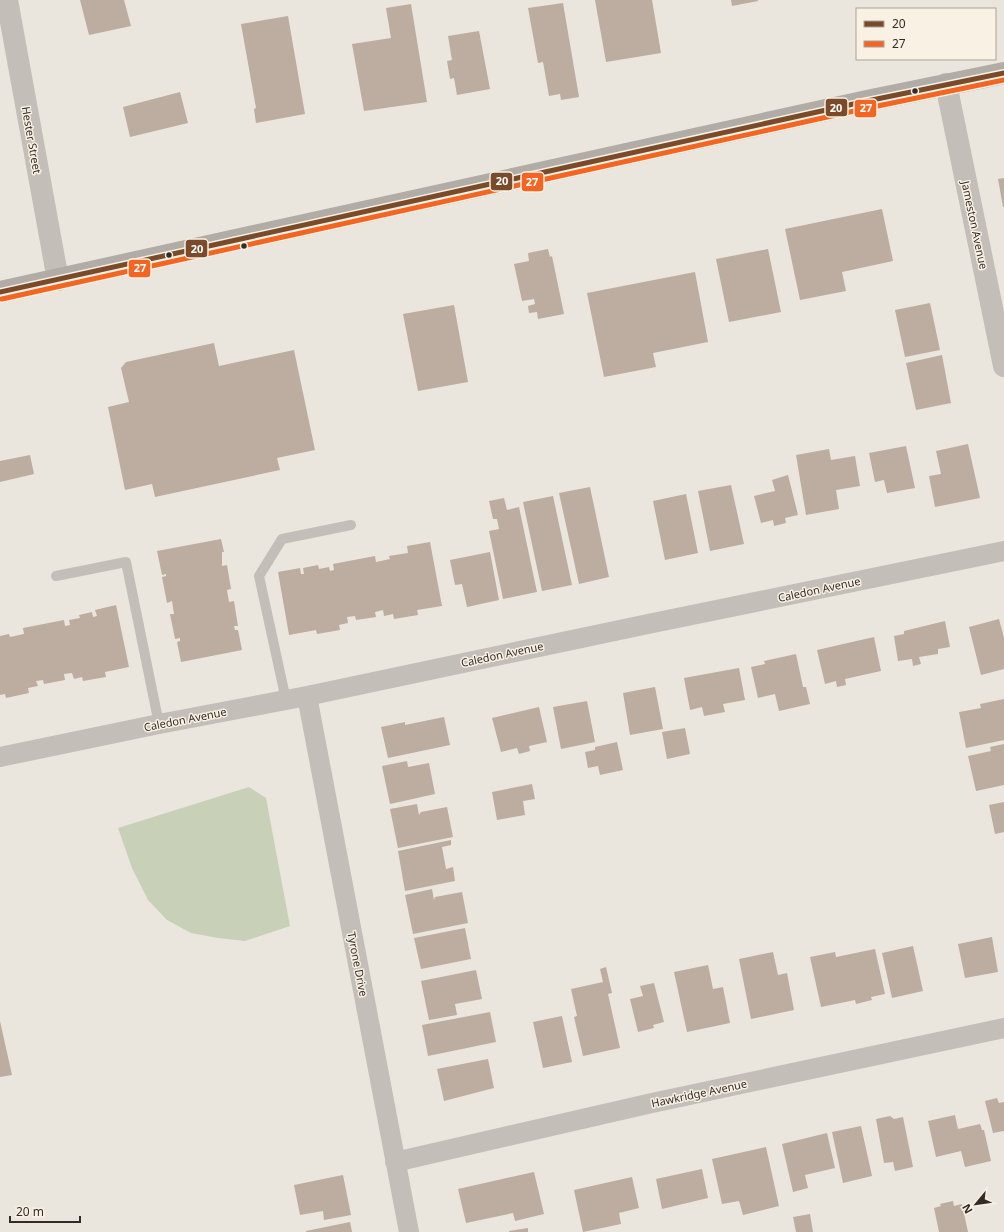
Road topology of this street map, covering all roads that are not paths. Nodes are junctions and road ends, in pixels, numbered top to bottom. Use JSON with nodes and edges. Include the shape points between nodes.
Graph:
{"nodes":[{"id":1,"x":7,"y":0,"type":"edge"},
{"id":2,"x":1004,"y":73,"type":"edge"},
{"id":3,"x":946,"y":84,"type":"junction"},
{"id":4,"x":58,"y":280,"type":"junction"},
{"id":5,"x":0,"y":292,"type":"edge"},
{"id":6,"x":1004,"y":366,"type":"edge"},
{"id":7,"x":351,"y":525,"type":"dead end"},
{"id":8,"x":1004,"y":551,"type":"edge"},
{"id":9,"x":56,"y":576,"type":"dead end"},
{"id":10,"x":307,"y":696,"type":"junction"},
{"id":11,"x":286,"y":700,"type":"junction"},
{"id":12,"x":159,"y":724,"type":"junction"},
{"id":13,"x":0,"y":757,"type":"edge"},
{"id":14,"x":1004,"y":1028,"type":"edge"},
{"id":15,"x":395,"y":1162,"type":"junction"},
{"id":16,"x":409,"y":1232,"type":"edge"}],
"edges":[{"from":1,"to":4,"type":"street","name":"Hester Street"},
{"from":2,"to":3,"type":"main road"},
{"from":3,"to":4,"type":"main road"},
{"from":3,"to":6,"type":"street","name":"Jameston Avenue"},
{"from":4,"to":5,"type":"main road"},
{"from":7,"to":11,"type":"lane","via":[[282,540],[258,576]]},
{"from":8,"to":10,"type":"street","name":"Caledon Avenue"},
{"from":9,"to":12,"type":"lane","via":[[126,562]]},
{"from":10,"to":11,"type":"street","name":"Caledon Avenue"},
{"from":10,"to":15,"type":"street","name":"Tyrone Drive"},
{"from":11,"to":12,"type":"street","name":"Caledon Avenue"},
{"from":12,"to":13,"type":"street","name":"Caledon Avenue"},
{"from":14,"to":15,"type":"street","name":"Hawkridge Avenue","via":[[652,1103]]},
{"from":15,"to":16,"type":"street","name":"Tyrone Drive"}]}
